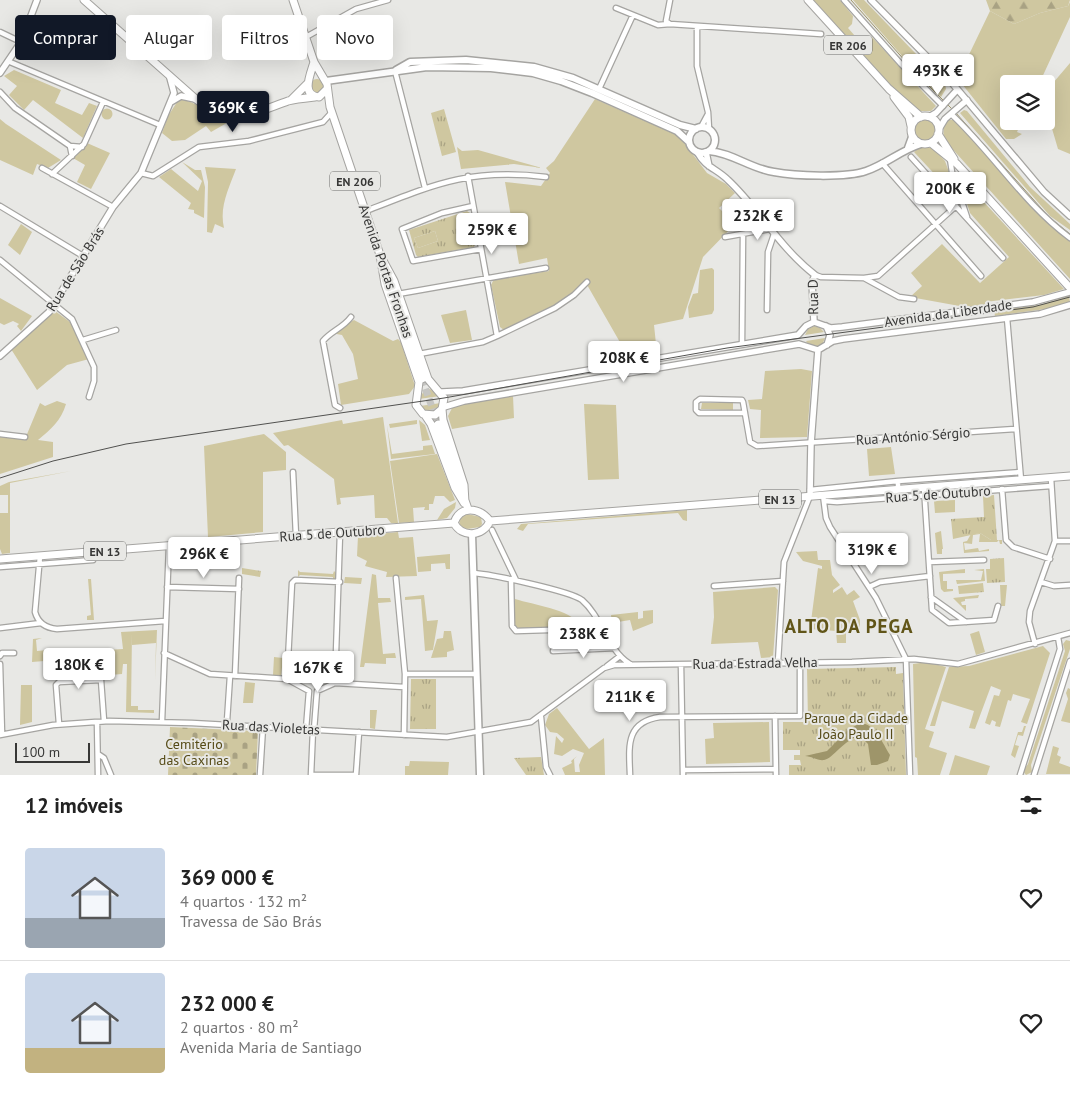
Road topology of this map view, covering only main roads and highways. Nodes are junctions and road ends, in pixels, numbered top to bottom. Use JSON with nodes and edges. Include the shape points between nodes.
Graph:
{"nodes":[{"id":1,"x":84,"y":0,"type":"edge"},
{"id":2,"x":293,"y":0,"type":"edge"},
{"id":3,"x":808,"y":0,"type":"edge"},
{"id":4,"x":314,"y":62,"type":"junction"},
{"id":5,"x":395,"y":70,"type":"junction"},
{"id":6,"x":308,"y":83,"type":"junction"},
{"id":7,"x":326,"y":84,"type":"junction"},
{"id":8,"x":889,"y":89,"type":"junction"},
{"id":9,"x":317,"y":97,"type":"junction"},
{"id":10,"x":291,"y":100,"type":"junction"},
{"id":11,"x":331,"y":109,"type":"junction"},
{"id":12,"x":925,"y":117,"type":"junction"},
{"id":13,"x":912,"y":126,"type":"junction"},
{"id":14,"x":699,"y":128,"type":"junction"},
{"id":15,"x":938,"y":132,"type":"junction"},
{"id":16,"x":912,"y":137,"type":"junction"},
{"id":17,"x":715,"y":140,"type":"junction"},
{"id":18,"x":690,"y":142,"type":"junction"},
{"id":19,"x":931,"y":143,"type":"junction"},
{"id":20,"x":920,"y":144,"type":"junction"},
{"id":21,"x":908,"y":148,"type":"junction"},
{"id":22,"x":707,"y":152,"type":"junction"},
{"id":23,"x":724,"y":152,"type":"junction"},
{"id":24,"x":957,"y":164,"type":"junction"},
{"id":25,"x":380,"y":255,"type":"junction"},
{"id":26,"x":1070,"y":290,"type":"edge"},
{"id":27,"x":422,"y":379,"type":"tunnel mouth"},
{"id":28,"x":434,"y":387,"type":"junction"},
{"id":29,"x":418,"y":393,"type":"junction"},
{"id":30,"x":443,"y":408,"type":"junction"},
{"id":31,"x":425,"y":415,"type":"junction"},
{"id":32,"x":438,"y":424,"type":"tunnel mouth"},
{"id":33,"x":1070,"y":476,"type":"edge"},
{"id":34,"x":466,"y":506,"type":"junction"},
{"id":35,"x":490,"y":521,"type":"junction"},
{"id":36,"x":454,"y":523,"type":"junction"},
{"id":37,"x":472,"y":534,"type":"junction"},
{"id":38,"x":0,"y":559,"type":"edge"},
{"id":39,"x":480,"y":775,"type":"edge"}],
"edges":[{"from":1,"to":10,"type":"main road","via":[[197,100],[222,115],[251,116]]},
{"from":2,"to":4,"type":"main road","name":"Avenida Portas Fronhas","number":"EN 206"},
{"from":3,"to":8,"type":"main road","number":"ER 206"},
{"from":4,"to":6,"type":"main road"},
{"from":4,"to":7,"type":"main road","name":"Avenida Portas Fronhas","number":"EN 206"},
{"from":5,"to":7,"type":"main road"},
{"from":5,"to":14,"type":"main road","via":[[410,62],[466,60],[556,72],[680,125]]},
{"from":5,"to":18,"type":"main road","via":[[465,66],[545,76],[668,127]]},
{"from":6,"to":7,"type":"main road","via":[[314,77]]},
{"from":6,"to":9,"type":"main road","number":"EN 206","via":[[308,91]]},
{"from":6,"to":10,"type":"main road"},
{"from":7,"to":9,"type":"main road"},
{"from":7,"to":11,"type":"main road","name":"Avenida Portas Fronhas","number":"EN 206"},
{"from":8,"to":12,"type":"main road","number":"ER 206"},
{"from":8,"to":13,"type":"main road","number":"ER 206"},
{"from":9,"to":10,"type":"main road"},
{"from":9,"to":11,"type":"main road","name":"Avenida Portas Fronhas","number":"EN 206"},
{"from":11,"to":25,"type":"main road","name":"Avenida Portas Fronhas","number":"EN 206"},
{"from":12,"to":13,"type":"main road"},
{"from":12,"to":15,"type":"main road","number":"ER 206","via":[[936,122]]},
{"from":13,"to":16,"type":"main road","number":"ER 206"},
{"from":14,"to":17,"type":"main road","via":[[709,129]]},
{"from":14,"to":18,"type":"main road","via":[[691,134]]},
{"from":15,"to":19,"type":"main road"},
{"from":15,"to":24,"type":"main road","number":"ER 206"},
{"from":16,"to":20,"type":"main road"},
{"from":16,"to":21,"type":"main road"},
{"from":17,"to":22,"type":"main road"},
{"from":17,"to":23,"type":"main road"},
{"from":18,"to":22,"type":"main road","via":[[697,152]]},
{"from":19,"to":20,"type":"main road"},
{"from":19,"to":24,"type":"main road","number":"ER 206"},
{"from":20,"to":21,"type":"main road"},
{"from":21,"to":23,"type":"main road","via":[[865,172],[833,175],[774,172]]},
{"from":22,"to":23,"type":"main road"},
{"from":24,"to":26,"type":"main road","number":"ER 206"},
{"from":25,"to":27,"type":"main road","name":"Avenida Portas Fronhas","number":"EN 206"},
{"from":25,"to":28,"type":"main road","via":[[398,294],[428,379]]},
{"from":25,"to":29,"type":"main road","via":[[385,284],[419,382]]},
{"from":28,"to":29,"type":"main road","via":[[425,387]]},
{"from":28,"to":30,"type":"main road","via":[[442,392],[445,399]]},
{"from":29,"to":31,"type":"main road","via":[[416,405]]},
{"from":30,"to":31,"type":"main road","via":[[435,415]]},
{"from":30,"to":34,"type":"main road","via":[[442,420],[464,486]]},
{"from":31,"to":34,"type":"main road","via":[[455,488]]},
{"from":32,"to":34,"type":"main road"},
{"from":33,"to":35,"type":"main road","name":"Rua 5 de Outubro","number":"EN 13","via":[[1051,482],[933,483],[924,491],[898,489],[824,498],[810,493]]},
{"from":34,"to":35,"type":"main road","via":[[481,512]]},
{"from":34,"to":36,"type":"main road"},
{"from":35,"to":37,"type":"main road","via":[[481,532]]},
{"from":36,"to":37,"type":"main road","via":[[461,531]]},
{"from":36,"to":38,"type":"main road","name":"Rua 5 de Outubro","number":"EN 13","via":[[40,560]]},
{"from":37,"to":39,"type":"main road"}]}
